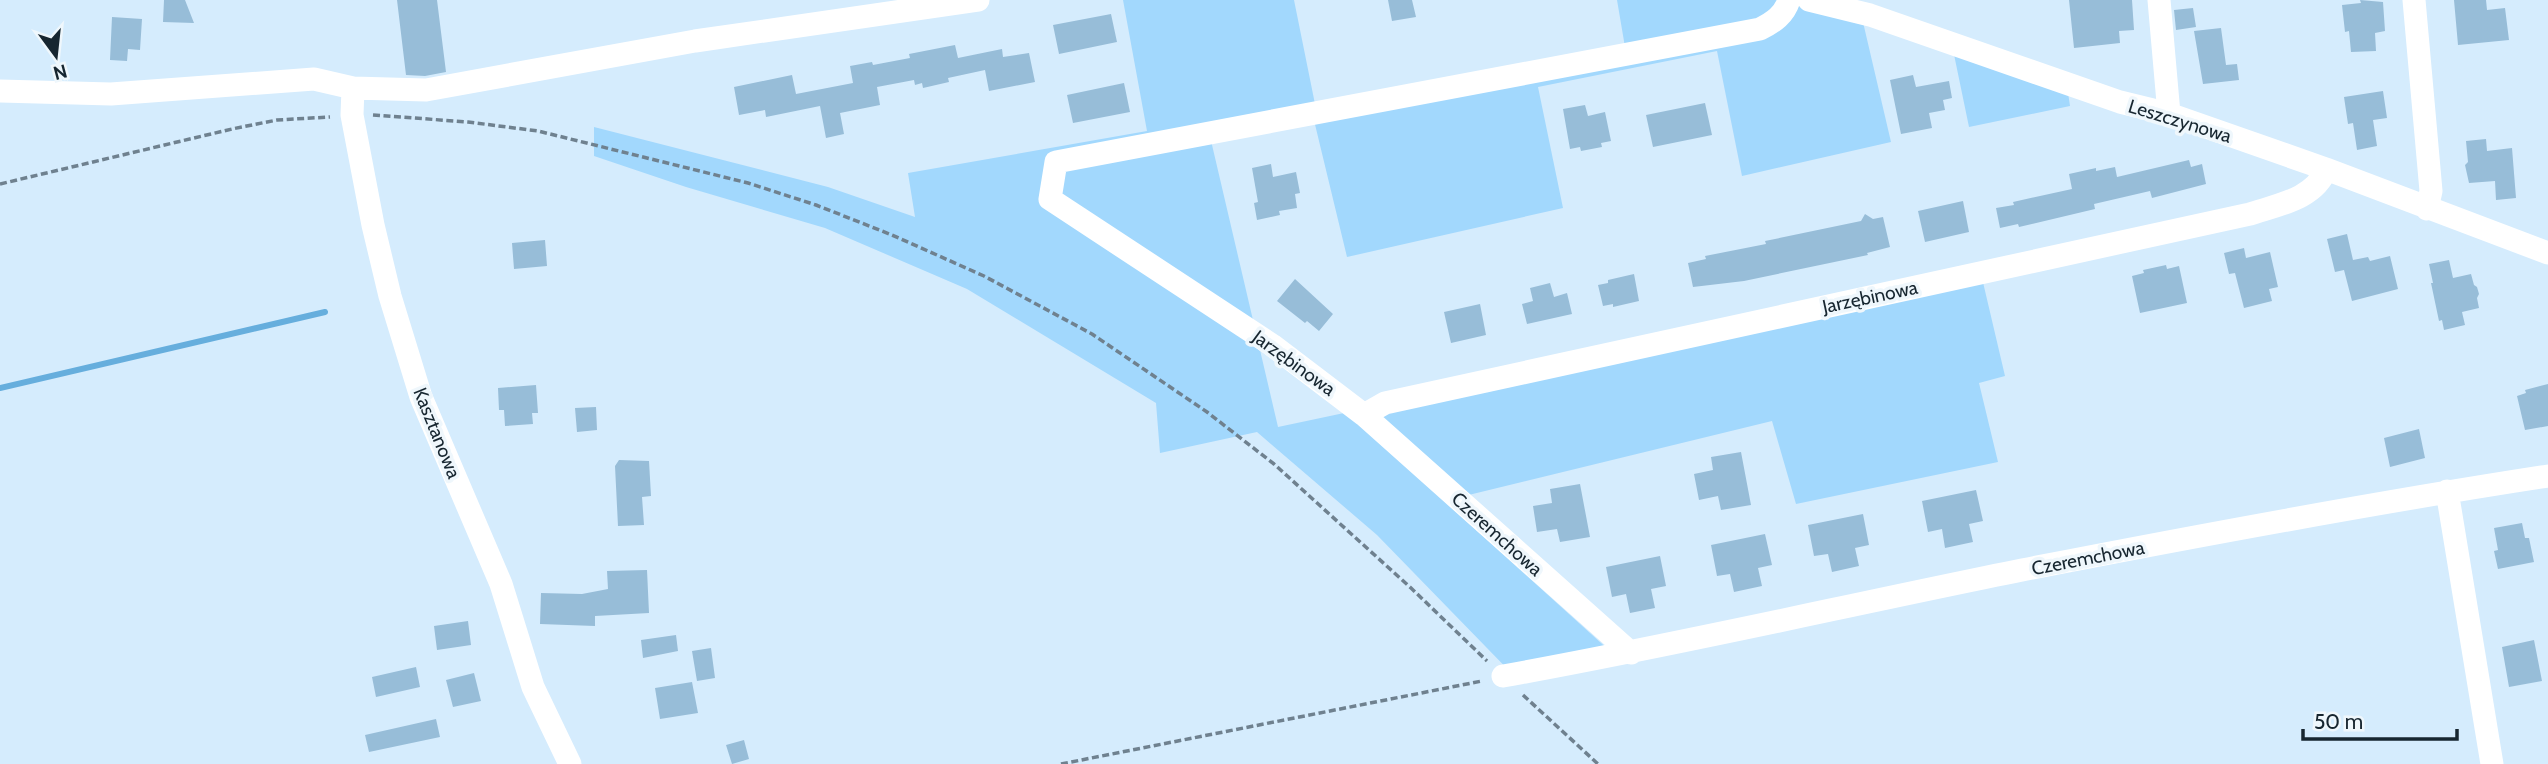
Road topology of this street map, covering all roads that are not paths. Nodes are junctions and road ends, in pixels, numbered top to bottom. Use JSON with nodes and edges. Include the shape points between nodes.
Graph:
{"nodes":[{"id":1,"x":978,"y":0,"type":"edge"},
{"id":2,"x":1789,"y":0,"type":"edge"},
{"id":3,"x":1809,"y":0,"type":"edge"},
{"id":4,"x":2159,"y":0,"type":"edge"},
{"id":5,"x":2414,"y":0,"type":"edge"},
{"id":6,"x":914,"y":5,"type":"edge"},
{"id":7,"x":353,"y":88,"type":"junction"},
{"id":8,"x":0,"y":91,"type":"edge"},
{"id":9,"x":2169,"y":114,"type":"junction"},
{"id":10,"x":2326,"y":169,"type":"junction"},
{"id":11,"x":2427,"y":209,"type":"junction"},
{"id":12,"x":2548,"y":253,"type":"edge"},
{"id":13,"x":1364,"y":415,"type":"junction"},
{"id":14,"x":2548,"y":476,"type":"edge"},
{"id":15,"x":2447,"y":491,"type":"junction"},
{"id":16,"x":1631,"y":653,"type":"junction"},
{"id":17,"x":1503,"y":676,"type":"road end"},
{"id":18,"x":570,"y":764,"type":"edge"},
{"id":19,"x":2492,"y":764,"type":"edge"}],
"edges":[{"from":1,"to":6,"type":"street"},
{"from":2,"to":13,"type":"street","name":"Jarzębinowa","via":[[1774,22],[1760,29],[1056,162],[1050,199],[1272,345]]},
{"from":3,"to":9,"type":"street","name":"Leszczynowa","via":[[1870,15],[2120,102]]},
{"from":4,"to":9,"type":"street"},
{"from":5,"to":11,"type":"street","via":[[2431,191]]},
{"from":6,"to":7,"type":"street","via":[[426,90]]},
{"from":7,"to":8,"type":"street","via":[[314,79],[111,94]]},
{"from":7,"to":18,"type":"street","name":"Kasztanowa","via":[[352,115],[373,225],[421,397],[501,584],[533,687]]},
{"from":9,"to":10,"type":"street","name":"Leszczynowa"},
{"from":10,"to":11,"type":"street","name":"Leszczynowa"},
{"from":10,"to":13,"type":"street","name":"Jarzębinowa","via":[[2311,191],[2250,214],[1385,403]]},
{"from":11,"to":12,"type":"street","name":"Leszczynowa"},
{"from":13,"to":16,"type":"street","name":"Czeremchowa"},
{"from":14,"to":15,"type":"street","name":"Czeremchowa"},
{"from":15,"to":16,"type":"street","name":"Czeremchowa","via":[[2021,570]]},
{"from":15,"to":19,"type":"street"},
{"from":16,"to":17,"type":"street","name":"Czeremchowa"}]}
